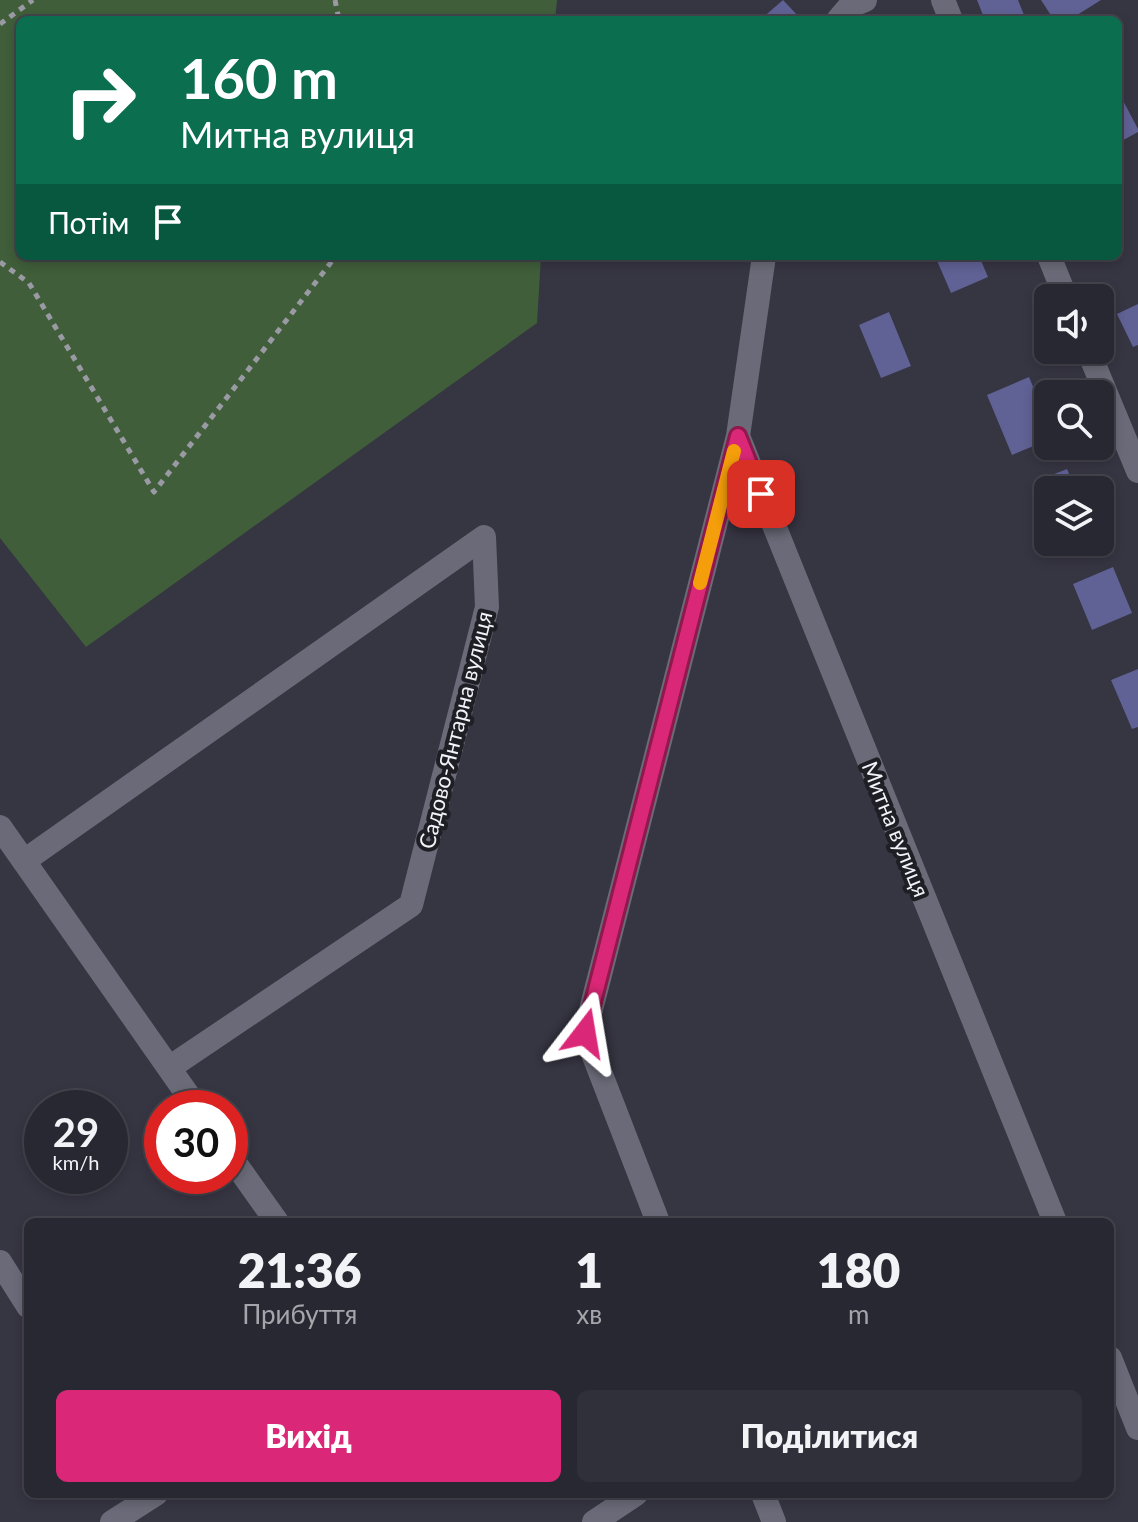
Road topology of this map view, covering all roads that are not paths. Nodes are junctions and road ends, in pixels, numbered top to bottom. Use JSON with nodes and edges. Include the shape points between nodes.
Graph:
{"nodes":[{"id":1,"x":865,"y":0,"type":"edge"},
{"id":2,"x":841,"y":16,"type":"edge"},
{"id":3,"x":763,"y":260,"type":"edge"},
{"id":4,"x":1051,"y":260,"type":"edge"},
{"id":5,"x":1060,"y":284,"type":"edge"},
{"id":6,"x":1094,"y":364,"type":"edge"},
{"id":7,"x":738,"y":436,"type":"junction"},
{"id":8,"x":1138,"y":471,"type":"edge"},
{"id":9,"x":0,"y":827,"type":"edge"},
{"id":10,"x":24,"y":861,"type":"junction"},
{"id":11,"x":169,"y":1068,"type":"junction"},
{"id":12,"x":184,"y":1090,"type":"edge"},
{"id":13,"x":248,"y":1181,"type":"edge"},
{"id":14,"x":274,"y":1218,"type":"edge"},
{"id":15,"x":656,"y":1218,"type":"edge"},
{"id":16,"x":1053,"y":1218,"type":"edge"},
{"id":17,"x":0,"y":1262,"type":"edge"},
{"id":18,"x":24,"y":1300,"type":"edge"},
{"id":19,"x":1114,"y":1368,"type":"edge"},
{"id":20,"x":1138,"y":1428,"type":"edge"},
{"id":21,"x":145,"y":1498,"type":"edge"},
{"id":22,"x":630,"y":1498,"type":"edge"},
{"id":23,"x":765,"y":1498,"type":"edge"},
{"id":24,"x":112,"y":1522,"type":"edge"},
{"id":25,"x":594,"y":1522,"type":"edge"},
{"id":26,"x":774,"y":1522,"type":"edge"}],
"edges":[{"from":1,"to":2,"type":"street"},
{"from":3,"to":7,"type":"street"},
{"from":4,"to":5,"type":"street"},
{"from":6,"to":8,"type":"street"},
{"from":7,"to":15,"type":"street","via":[[585,1033]]},
{"from":7,"to":16,"type":"street","name":"Митна вулиця"},
{"from":9,"to":10,"type":"street"},
{"from":10,"to":11,"type":"street"},
{"from":10,"to":11,"type":"street","name":"Садово-Янтарна вулиця","via":[[484,537],[487,607],[411,905]]},
{"from":11,"to":12,"type":"street"},
{"from":13,"to":14,"type":"street"},
{"from":17,"to":18,"type":"street"},
{"from":19,"to":20,"type":"street"},
{"from":21,"to":24,"type":"street"},
{"from":22,"to":25,"type":"street"},
{"from":23,"to":26,"type":"street"}]}
